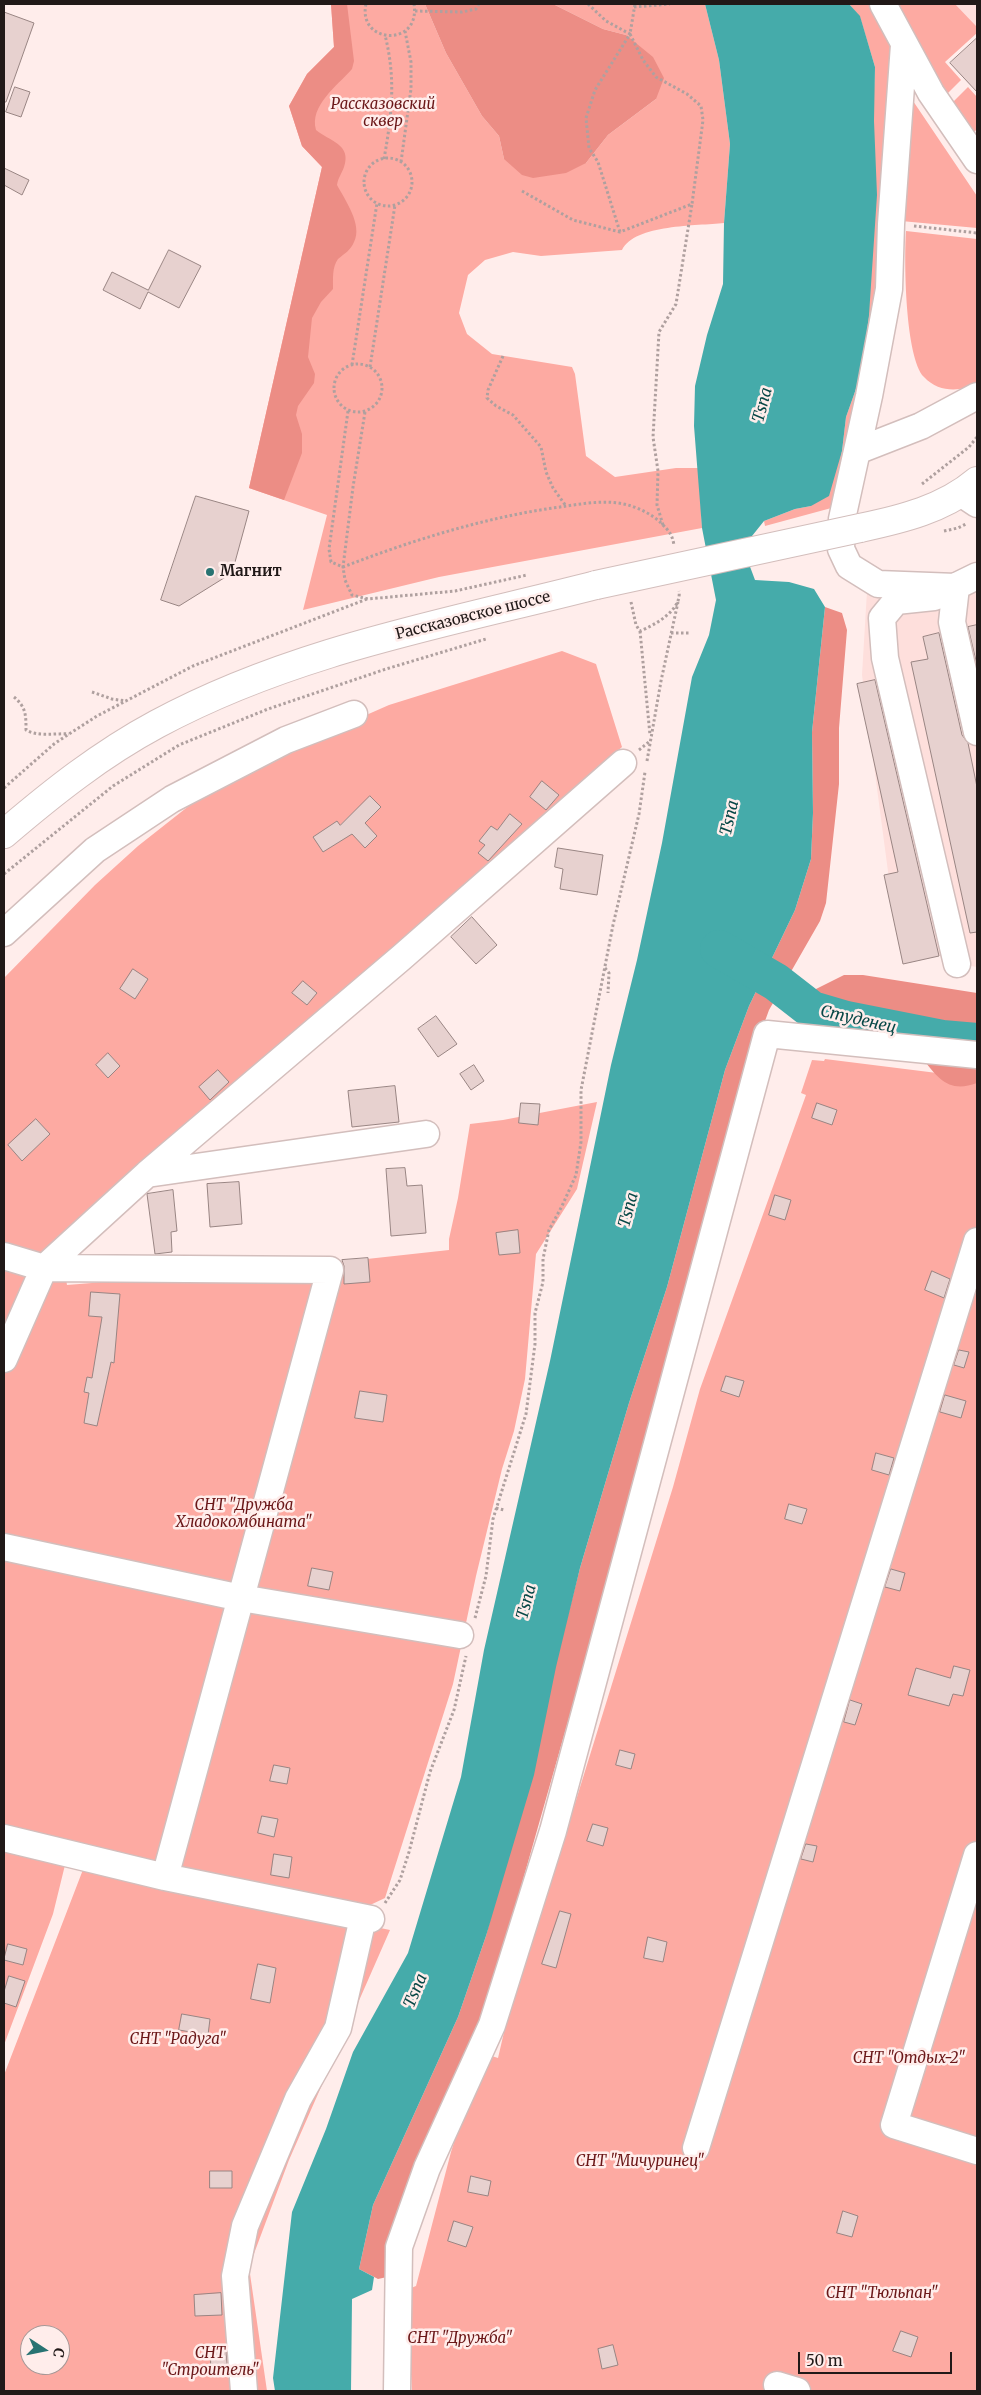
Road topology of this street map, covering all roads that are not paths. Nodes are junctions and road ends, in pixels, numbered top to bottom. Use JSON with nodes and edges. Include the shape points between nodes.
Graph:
{"nodes":[{"id":1,"x":882,"y":4,"type":"edge"},
{"id":2,"x":904,"y":45,"type":"junction"},
{"id":3,"x":977,"y":160,"type":"edge"},
{"id":4,"x":977,"y":396,"type":"edge"},
{"id":5,"x":857,"y":452,"type":"junction"},
{"id":6,"x":972,"y":493,"type":"edge"},
{"id":7,"x":967,"y":582,"type":"edge"},
{"id":8,"x":354,"y":714,"type":"dead end"},
{"id":9,"x":977,"y":732,"type":"edge"},
{"id":10,"x":623,"y":763,"type":"dead end"},
{"id":11,"x":4,"y":834,"type":"edge"},
{"id":12,"x":4,"y":933,"type":"edge"},
{"id":13,"x":957,"y":964,"type":"dead end"},
{"id":14,"x":977,"y":1055,"type":"edge"},
{"id":15,"x":426,"y":1134,"type":"dead end"},
{"id":16,"x":147,"y":1174,"type":"junction"},
{"id":17,"x":977,"y":1241,"type":"edge"},
{"id":18,"x":4,"y":1256,"type":"edge"},
{"id":19,"x":44,"y":1268,"type":"junction"},
{"id":20,"x":4,"y":1359,"type":"edge"},
{"id":21,"x":4,"y":1547,"type":"edge"},
{"id":22,"x":241,"y":1598,"type":"junction"},
{"id":23,"x":467,"y":1637,"type":"road end"},
{"id":24,"x":4,"y":1838,"type":"edge"},
{"id":25,"x":977,"y":1856,"type":"edge"},
{"id":26,"x":165,"y":1877,"type":"junction"},
{"id":27,"x":696,"y":2148,"type":"dead end"},
{"id":28,"x":977,"y":2151,"type":"edge"},
{"id":29,"x":244,"y":2391,"type":"edge"},
{"id":30,"x":397,"y":2391,"type":"edge"}],
"edges":[{"from":1,"to":2,"type":"lane"},
{"from":2,"to":3,"type":"lane","via":[[931,93]]},
{"from":2,"to":5,"type":"lane","via":[[889,289]]},
{"from":4,"to":5,"type":"lane","via":[[921,426]]},
{"from":5,"to":7,"type":"lane","via":[[842,518],[841,549],[849,566],[878,584]]},
{"from":6,"to":11,"type":"main road","name":"Рассказовское шоссе","bridge":true,"via":[[920,513],[596,585],[366,642],[282,669],[228,690],[157,724],[103,756]]},
{"from":7,"to":9,"type":"lane","via":[[952,622]]},
{"from":7,"to":13,"type":"lane","via":[[934,597],[896,601],[882,618],[885,658]]},
{"from":8,"to":12,"type":"lane","via":[[286,740],[172,799],[96,850]]},
{"from":10,"to":16,"type":"lane"},
{"from":14,"to":30,"type":"lane","via":[[768,1034],[552,1832],[492,2025],[427,2168],[399,2247]]},
{"from":15,"to":16,"type":"lane"},
{"from":16,"to":19,"type":"lane"},
{"from":17,"to":27,"type":"lane"},
{"from":18,"to":19,"type":"lane"},
{"from":19,"to":20,"type":"lane"},
{"from":19,"to":22,"type":"lane","via":[[330,1270]]},
{"from":21,"to":22,"type":"lane"},
{"from":22,"to":23,"type":"lane"},
{"from":22,"to":26,"type":"lane"},
{"from":24,"to":26,"type":"lane"},
{"from":25,"to":28,"type":"lane","via":[[894,2125]]},
{"from":26,"to":29,"type":"lane","via":[[367,1918],[338,2028],[298,2099],[245,2226],[235,2276]]}]}
